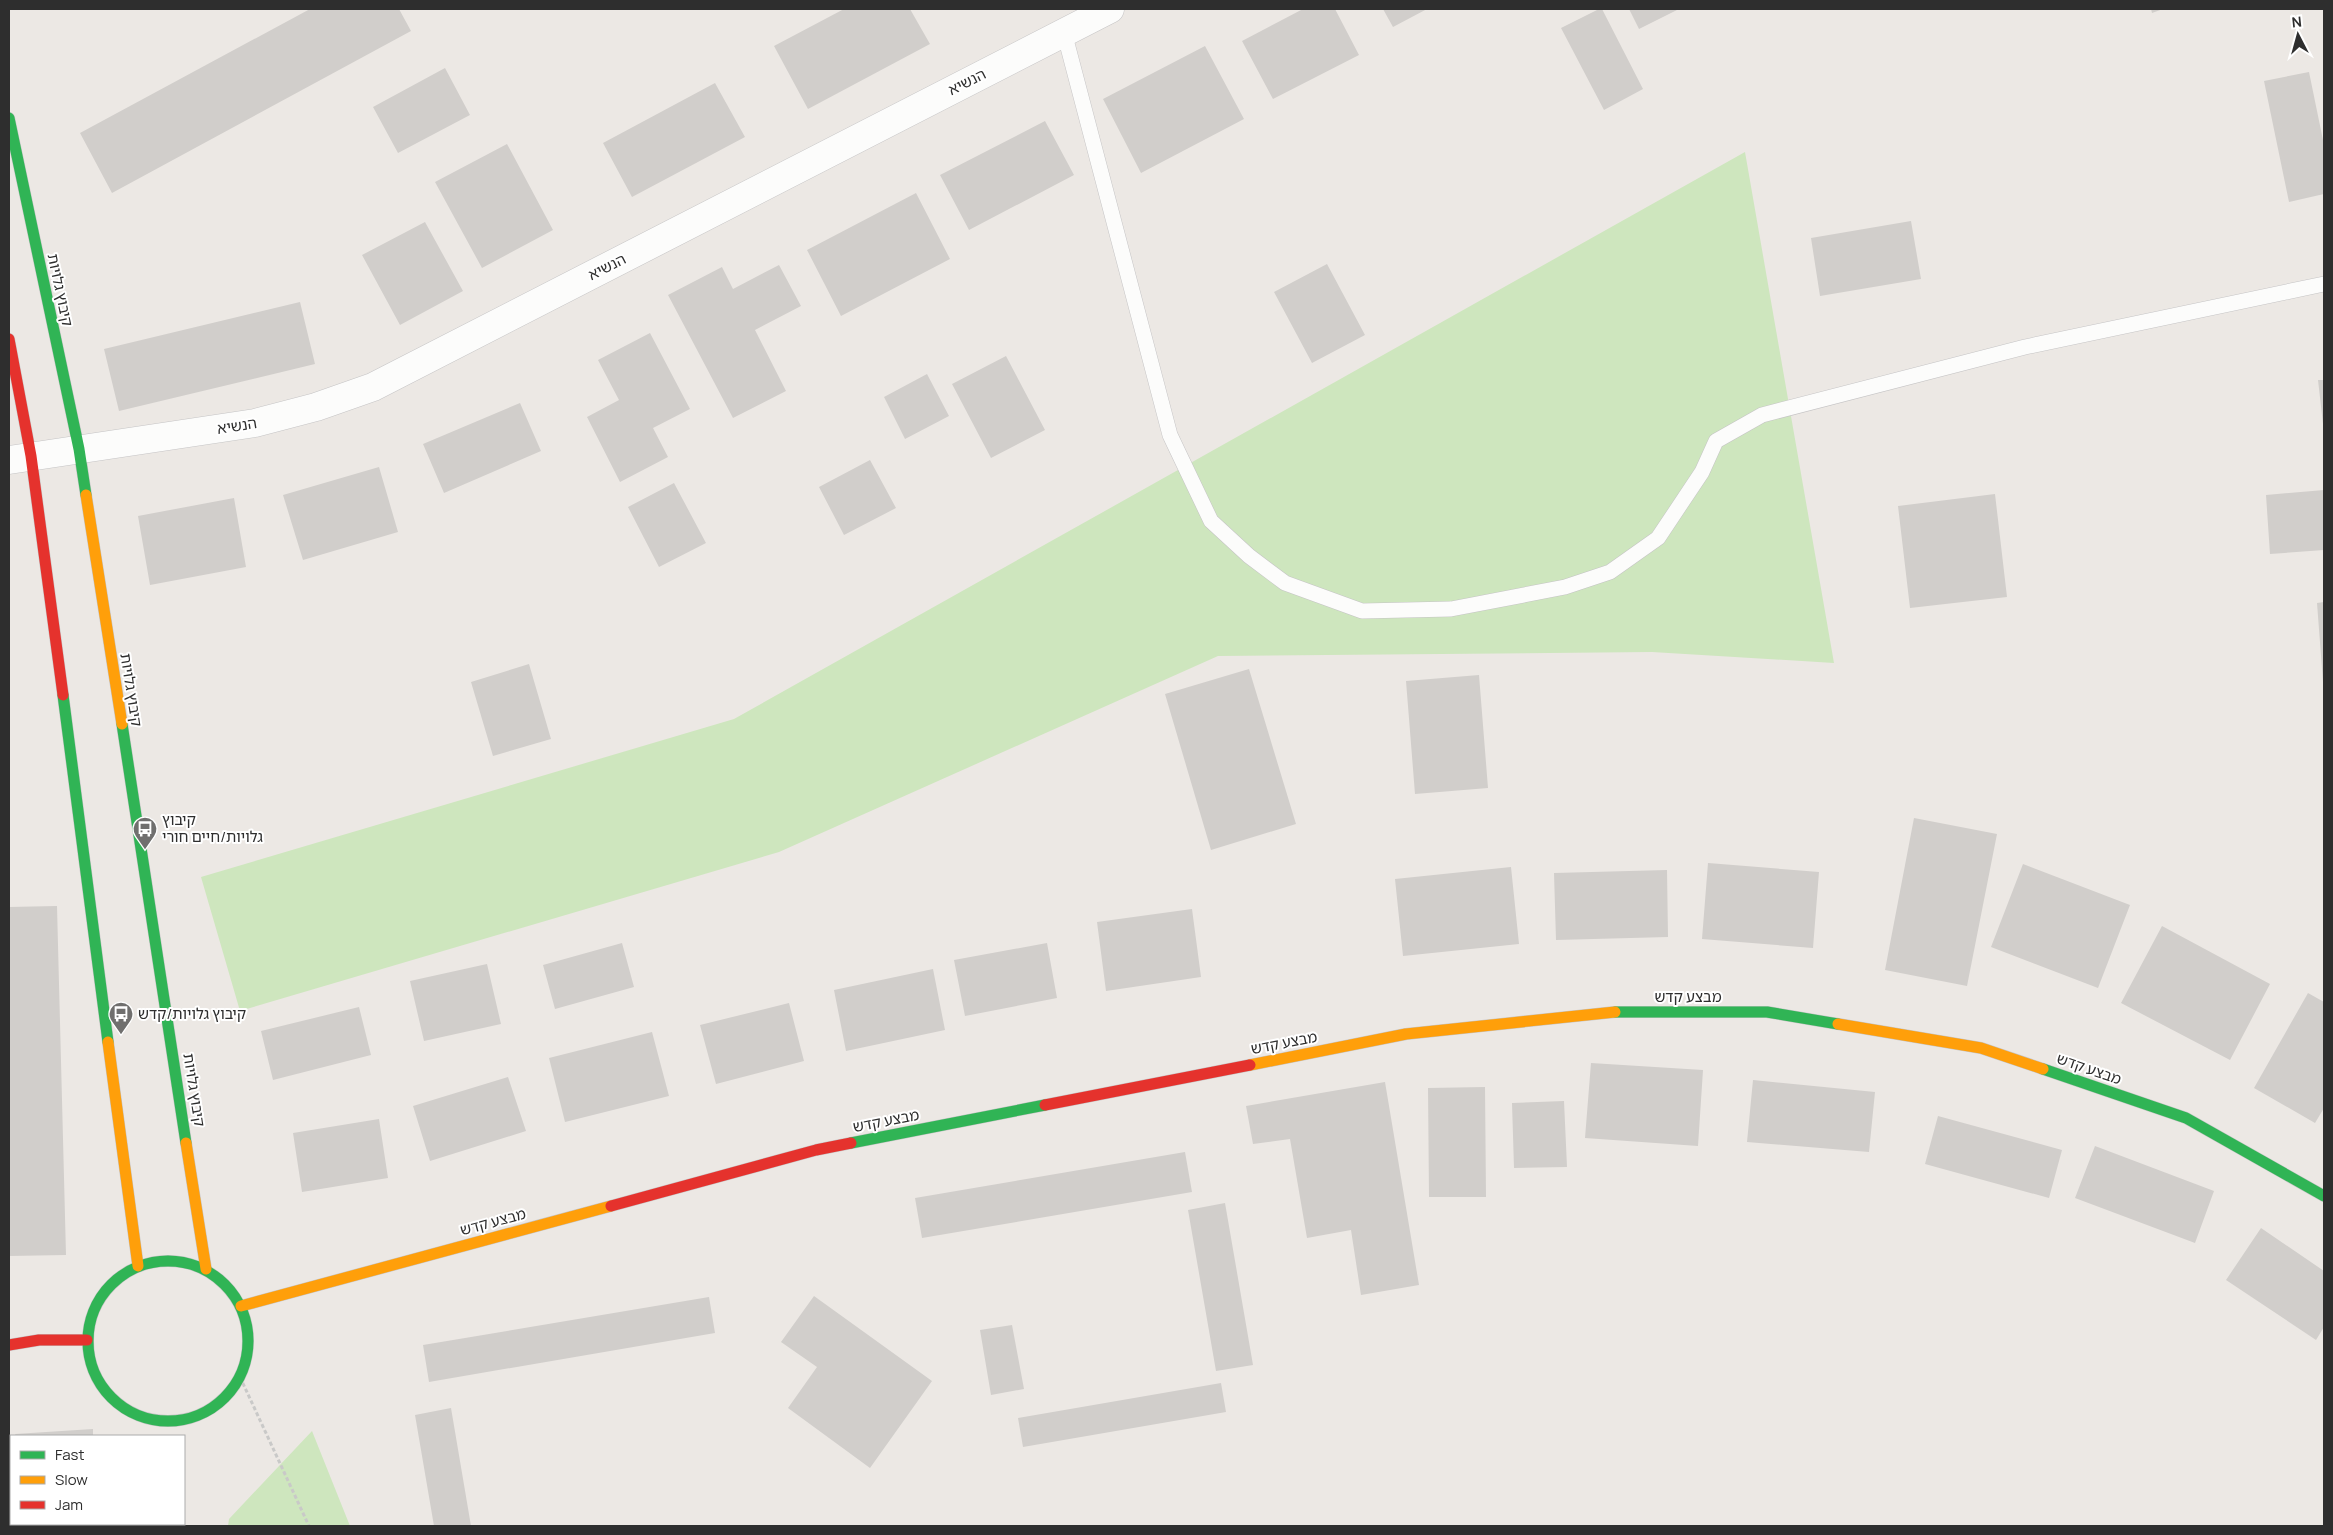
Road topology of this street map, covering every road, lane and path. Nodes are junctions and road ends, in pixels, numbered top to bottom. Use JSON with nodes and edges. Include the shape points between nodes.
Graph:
{"nodes":[{"id":1,"x":1110,"y":9,"type":"edge"},
{"id":2,"x":1064,"y":32,"type":"junction"},
{"id":3,"x":9,"y":118,"type":"edge"},
{"id":4,"x":2324,"y":284,"type":"edge"},
{"id":5,"x":9,"y":339,"type":"edge"},
{"id":6,"x":79,"y":449,"type":"junction"},
{"id":7,"x":20,"y":458,"type":"edge"},
{"id":8,"x":2324,"y":1196,"type":"edge"},
{"id":9,"x":138,"y":1266,"type":"junction"},
{"id":10,"x":206,"y":1270,"type":"junction"},
{"id":11,"x":241,"y":1306,"type":"junction"},
{"id":12,"x":87,"y":1340,"type":"junction"},
{"id":13,"x":9,"y":1344,"type":"edge"},
{"id":14,"x":240,"y":1377,"type":"junction"},
{"id":15,"x":159,"y":1421,"type":"junction"},
{"id":16,"x":160,"y":1435,"type":"edge"},
{"id":17,"x":310,"y":1526,"type":"edge"}],
"edges":[{"from":1,"to":2,"type":"street","name":"הנשיא"},
{"from":2,"to":4,"type":"lane","via":[[1170,435],[1211,521],[1249,556],[1286,583],[1362,612],[1451,609],[1565,588],[1610,572],[1658,538],[1702,472],[1716,441],[1762,415],[2025,347]]},
{"from":2,"to":6,"type":"street","name":"הנשיא","via":[[373,388],[255,424]]},
{"from":3,"to":6,"type":"street","name":"קיבוץ גלויות"},
{"from":5,"to":7,"type":"street"},
{"from":6,"to":7,"type":"street","name":"הנשיא"},
{"from":6,"to":10,"type":"street","name":"קיבוץ גלויות"},
{"from":7,"to":9,"type":"street"},
{"from":8,"to":11,"type":"street","name":"מבצע קדש","via":[[2186,1118],[1981,1048],[1767,1012],[1601,1012],[1406,1034],[816,1150]]},
{"from":9,"to":10,"type":"street","via":[[161,1260],[184,1262]]},
{"from":9,"to":12,"type":"street","via":[[117,1278],[101,1295],[91,1316]]},
{"from":10,"to":11,"type":"street","via":[[227,1285]]},
{"from":11,"to":14,"type":"street","via":[[248,1329],[248,1354]]},
{"from":12,"to":13,"type":"street"},
{"from":12,"to":15,"type":"street","via":[[90,1363],[100,1385],[116,1402],[136,1415]]},
{"from":14,"to":15,"type":"street","via":[[226,1397],[207,1412],[183,1420]]},
{"from":14,"to":17,"type":"path"},
{"from":15,"to":16,"type":"street"}]}
